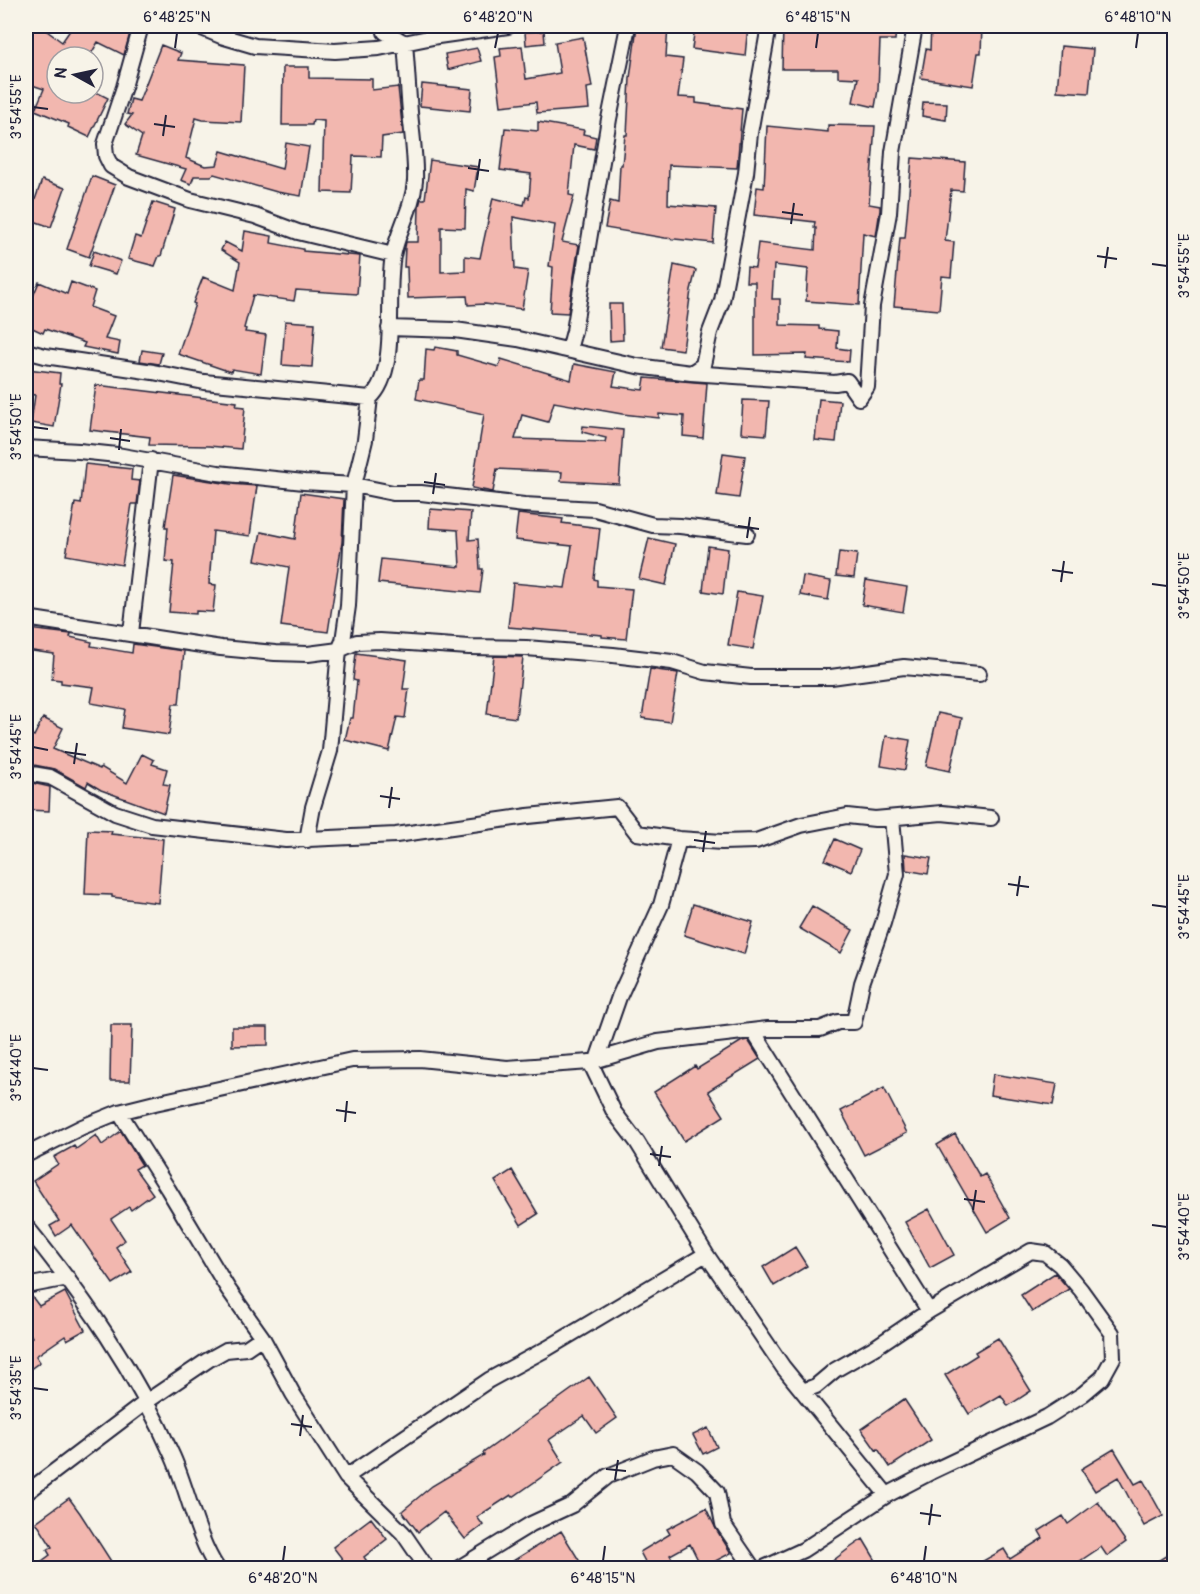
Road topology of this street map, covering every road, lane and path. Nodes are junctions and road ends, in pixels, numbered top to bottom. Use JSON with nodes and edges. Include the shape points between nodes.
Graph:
{"nodes":[{"id":1,"x":141,"y":26,"type":"edge"},
{"id":2,"x":197,"y":26,"type":"edge"},
{"id":3,"x":384,"y":26,"type":"edge"},
{"id":4,"x":508,"y":26,"type":"edge"},
{"id":5,"x":628,"y":26,"type":"edge"},
{"id":6,"x":769,"y":26,"type":"edge"},
{"id":7,"x":915,"y":26,"type":"edge"},
{"id":8,"x":405,"y":43,"type":"junction"},
{"id":9,"x":393,"y":255,"type":"junction"},
{"id":10,"x":389,"y":328,"type":"junction"},
{"id":11,"x":554,"y":347,"type":"junction"},
{"id":12,"x":26,"y":351,"type":"edge"},
{"id":13,"x":691,"y":373,"type":"junction"},
{"id":14,"x":370,"y":398,"type":"junction"},
{"id":15,"x":26,"y":448,"type":"edge"},
{"id":16,"x":151,"y":460,"type":"junction"},
{"id":17,"x":354,"y":485,"type":"junction"},
{"id":18,"x":747,"y":534,"type":"dead end"},
{"id":19,"x":26,"y":618,"type":"edge"},
{"id":20,"x":130,"y":633,"type":"junction"},
{"id":21,"x":339,"y":650,"type":"junction"},
{"id":22,"x":979,"y":674,"type":"dead end"},
{"id":23,"x":26,"y":773,"type":"edge"},
{"id":24,"x":892,"y":818,"type":"junction"},
{"id":25,"x":991,"y":818,"type":"dead end"},
{"id":26,"x":680,"y":839,"type":"junction"},
{"id":27,"x":307,"y":840,"type":"junction"},
{"id":28,"x":753,"y":1030,"type":"junction"},
{"id":29,"x":590,"y":1062,"type":"junction"},
{"id":30,"x":119,"y":1112,"type":"junction"},
{"id":31,"x":26,"y":1155,"type":"edge"},
{"id":32,"x":26,"y":1226,"type":"edge"},
{"id":33,"x":706,"y":1254,"type":"junction"},
{"id":34,"x":68,"y":1278,"type":"junction"},
{"id":35,"x":26,"y":1286,"type":"edge"},
{"id":36,"x":929,"y":1311,"type":"junction"},
{"id":37,"x":262,"y":1337,"type":"junction"},
{"id":38,"x":803,"y":1391,"type":"junction"},
{"id":39,"x":146,"y":1402,"type":"junction"},
{"id":40,"x":346,"y":1477,"type":"junction"},
{"id":41,"x":26,"y":1492,"type":"edge"},
{"id":42,"x":887,"y":1495,"type":"junction"},
{"id":43,"x":217,"y":1569,"type":"edge"},
{"id":44,"x":427,"y":1569,"type":"edge"},
{"id":45,"x":459,"y":1569,"type":"edge"},
{"id":46,"x":753,"y":1569,"type":"edge"},
{"id":47,"x":764,"y":1569,"type":"edge"}],
"edges":[{"from":1,"to":9,"type":"street","via":[[105,144],[111,166],[190,200]]},
{"from":2,"to":8,"type":"street","via":[[255,46],[289,50],[335,51]]},
{"from":3,"to":8,"type":"street","via":[[386,32]]},
{"from":4,"to":8,"type":"street"},
{"from":5,"to":11,"type":"street","via":[[572,341],[569,350]]},
{"from":6,"to":13,"type":"street","via":[[722,301],[703,365]]},
{"from":7,"to":13,"type":"street","via":[[872,306],[867,387],[860,398],[848,381]]},
{"from":8,"to":9,"type":"street","via":[[415,178],[413,196]]},
{"from":9,"to":10,"type":"street"},
{"from":10,"to":11,"type":"street","via":[[455,330]]},
{"from":10,"to":14,"type":"street","via":[[387,369]]},
{"from":11,"to":13,"type":"street","via":[[637,366]]},
{"from":12,"to":14,"type":"street","via":[[204,382]]},
{"from":14,"to":17,"type":"street"},
{"from":15,"to":16,"type":"street"},
{"from":16,"to":17,"type":"street","via":[[218,473]]},
{"from":16,"to":20,"type":"street"},
{"from":17,"to":18,"type":"street","via":[[393,493],[595,509],[653,525]]},
{"from":17,"to":21,"type":"street","via":[[348,606]]},
{"from":19,"to":20,"type":"street"},
{"from":20,"to":21,"type":"street","via":[[221,648],[308,654]]},
{"from":21,"to":22,"type":"street","via":[[357,642],[380,641],[526,648],[672,662],[705,672],[751,676],[831,677],[904,667]]},
{"from":21,"to":27,"type":"street","via":[[330,751]]},
{"from":23,"to":27,"type":"street","via":[[50,777],[115,813],[152,825]]},
{"from":24,"to":25,"type":"street","via":[[942,813]]},
{"from":24,"to":26,"type":"street","via":[[847,816],[801,825],[756,840]]},
{"from":24,"to":28,"type":"street","via":[[897,874],[862,983],[854,1022],[838,1022],[820,1029]]},
{"from":26,"to":27,"type":"street","via":[[637,833],[617,807],[396,835]]},
{"from":26,"to":29,"type":"street","via":[[661,905],[619,997],[597,1060]]},
{"from":28,"to":29,"type":"street","via":[[658,1042]]},
{"from":28,"to":36,"type":"street"},
{"from":29,"to":30,"type":"street","via":[[507,1068],[420,1059],[352,1060]]},
{"from":29,"to":33,"type":"street","via":[[614,1112]]},
{"from":30,"to":31,"type":"street"},
{"from":30,"to":37,"type":"street"},
{"from":32,"to":34,"type":"street"},
{"from":33,"to":38,"type":"street"},
{"from":33,"to":40,"type":"street","via":[[489,1380]]},
{"from":34,"to":35,"type":"street"},
{"from":34,"to":39,"type":"street","via":[[129,1368]]},
{"from":36,"to":38,"type":"street"},
{"from":36,"to":42,"type":"street","via":[[1031,1251],[1045,1253],[1081,1290],[1112,1333],[1113,1358],[1102,1378],[1047,1417]]},
{"from":37,"to":39,"type":"street","via":[[246,1348],[226,1350]]},
{"from":37,"to":40,"type":"street"},
{"from":38,"to":42,"type":"street"},
{"from":39,"to":41,"type":"street"},
{"from":39,"to":43,"type":"street"},
{"from":40,"to":44,"type":"street","via":[[402,1533]]},
{"from":42,"to":47,"type":"street","via":[[803,1550]]},
{"from":45,"to":46,"type":"street","via":[[531,1524],[572,1505],[608,1476],[673,1454],[717,1492],[723,1524]]}]}
